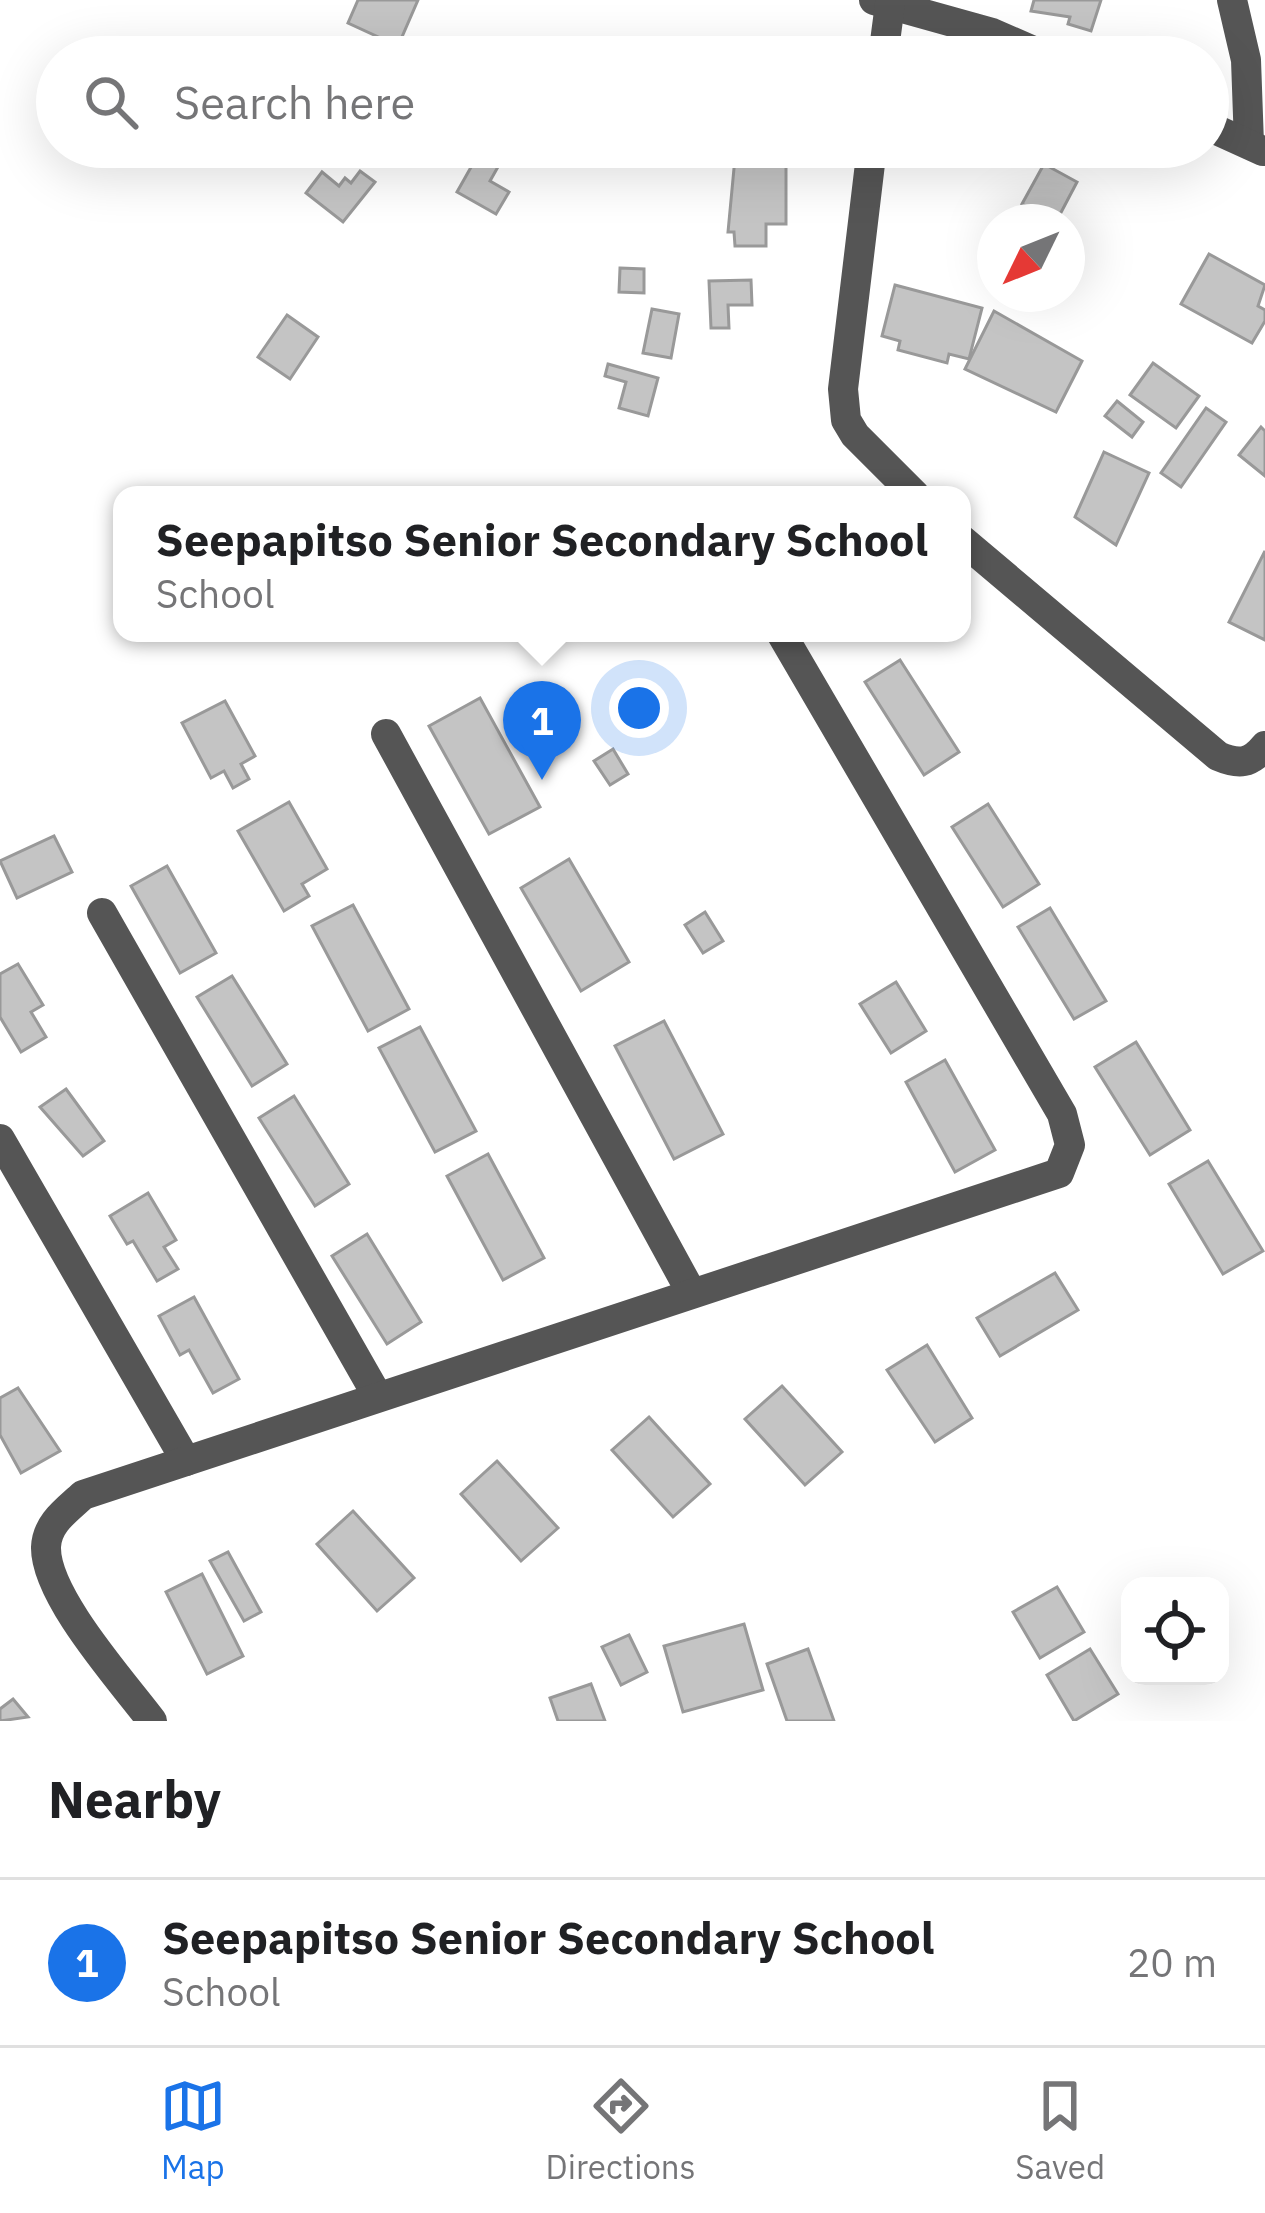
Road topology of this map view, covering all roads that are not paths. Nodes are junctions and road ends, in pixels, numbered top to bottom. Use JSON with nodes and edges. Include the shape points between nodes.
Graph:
{"nodes":[{"id":1,"x":1232,"y":0,"type":"edge"},
{"id":2,"x":895,"y":3,"type":"edge"},
{"id":3,"x":888,"y":36,"type":"edge"},
{"id":4,"x":999,"y":36,"type":"edge"},
{"id":5,"x":1229,"y":135,"type":"edge"},
{"id":6,"x":1257,"y":148,"type":"edge"},
{"id":7,"x":869,"y":168,"type":"edge"},
{"id":8,"x":907,"y":486,"type":"edge"},
{"id":9,"x":971,"y":548,"type":"edge"},
{"id":10,"x":786,"y":642,"type":"edge"},
{"id":11,"x":386,"y":734,"type":"dead end"},
{"id":12,"x":1265,"y":746,"type":"edge"},
{"id":13,"x":102,"y":913,"type":"dead end"},
{"id":14,"x":0,"y":1139,"type":"edge"},
{"id":15,"x":692,"y":1292,"type":"junction"},
{"id":16,"x":378,"y":1397,"type":"junction"},
{"id":17,"x":185,"y":1461,"type":"junction"},
{"id":18,"x":152,"y":1721,"type":"edge"}],
"edges":[{"from":1,"to":6,"type":"street"},
{"from":2,"to":3,"type":"street"},
{"from":2,"to":4,"type":"street"},
{"from":5,"to":6,"type":"street"},
{"from":7,"to":8,"type":"street","via":[[846,420]]},
{"from":9,"to":12,"type":"street","via":[[1218,756],[1236,764]]},
{"from":10,"to":15,"type":"street","via":[[1062,1114],[1070,1145],[1059,1173]]},
{"from":11,"to":15,"type":"street"},
{"from":13,"to":16,"type":"street"},
{"from":14,"to":17,"type":"street"},
{"from":15,"to":16,"type":"street"},
{"from":16,"to":17,"type":"street"},
{"from":17,"to":18,"type":"street","via":[[83,1496],[52,1524],[46,1544],[49,1567],[85,1632]]}]}
